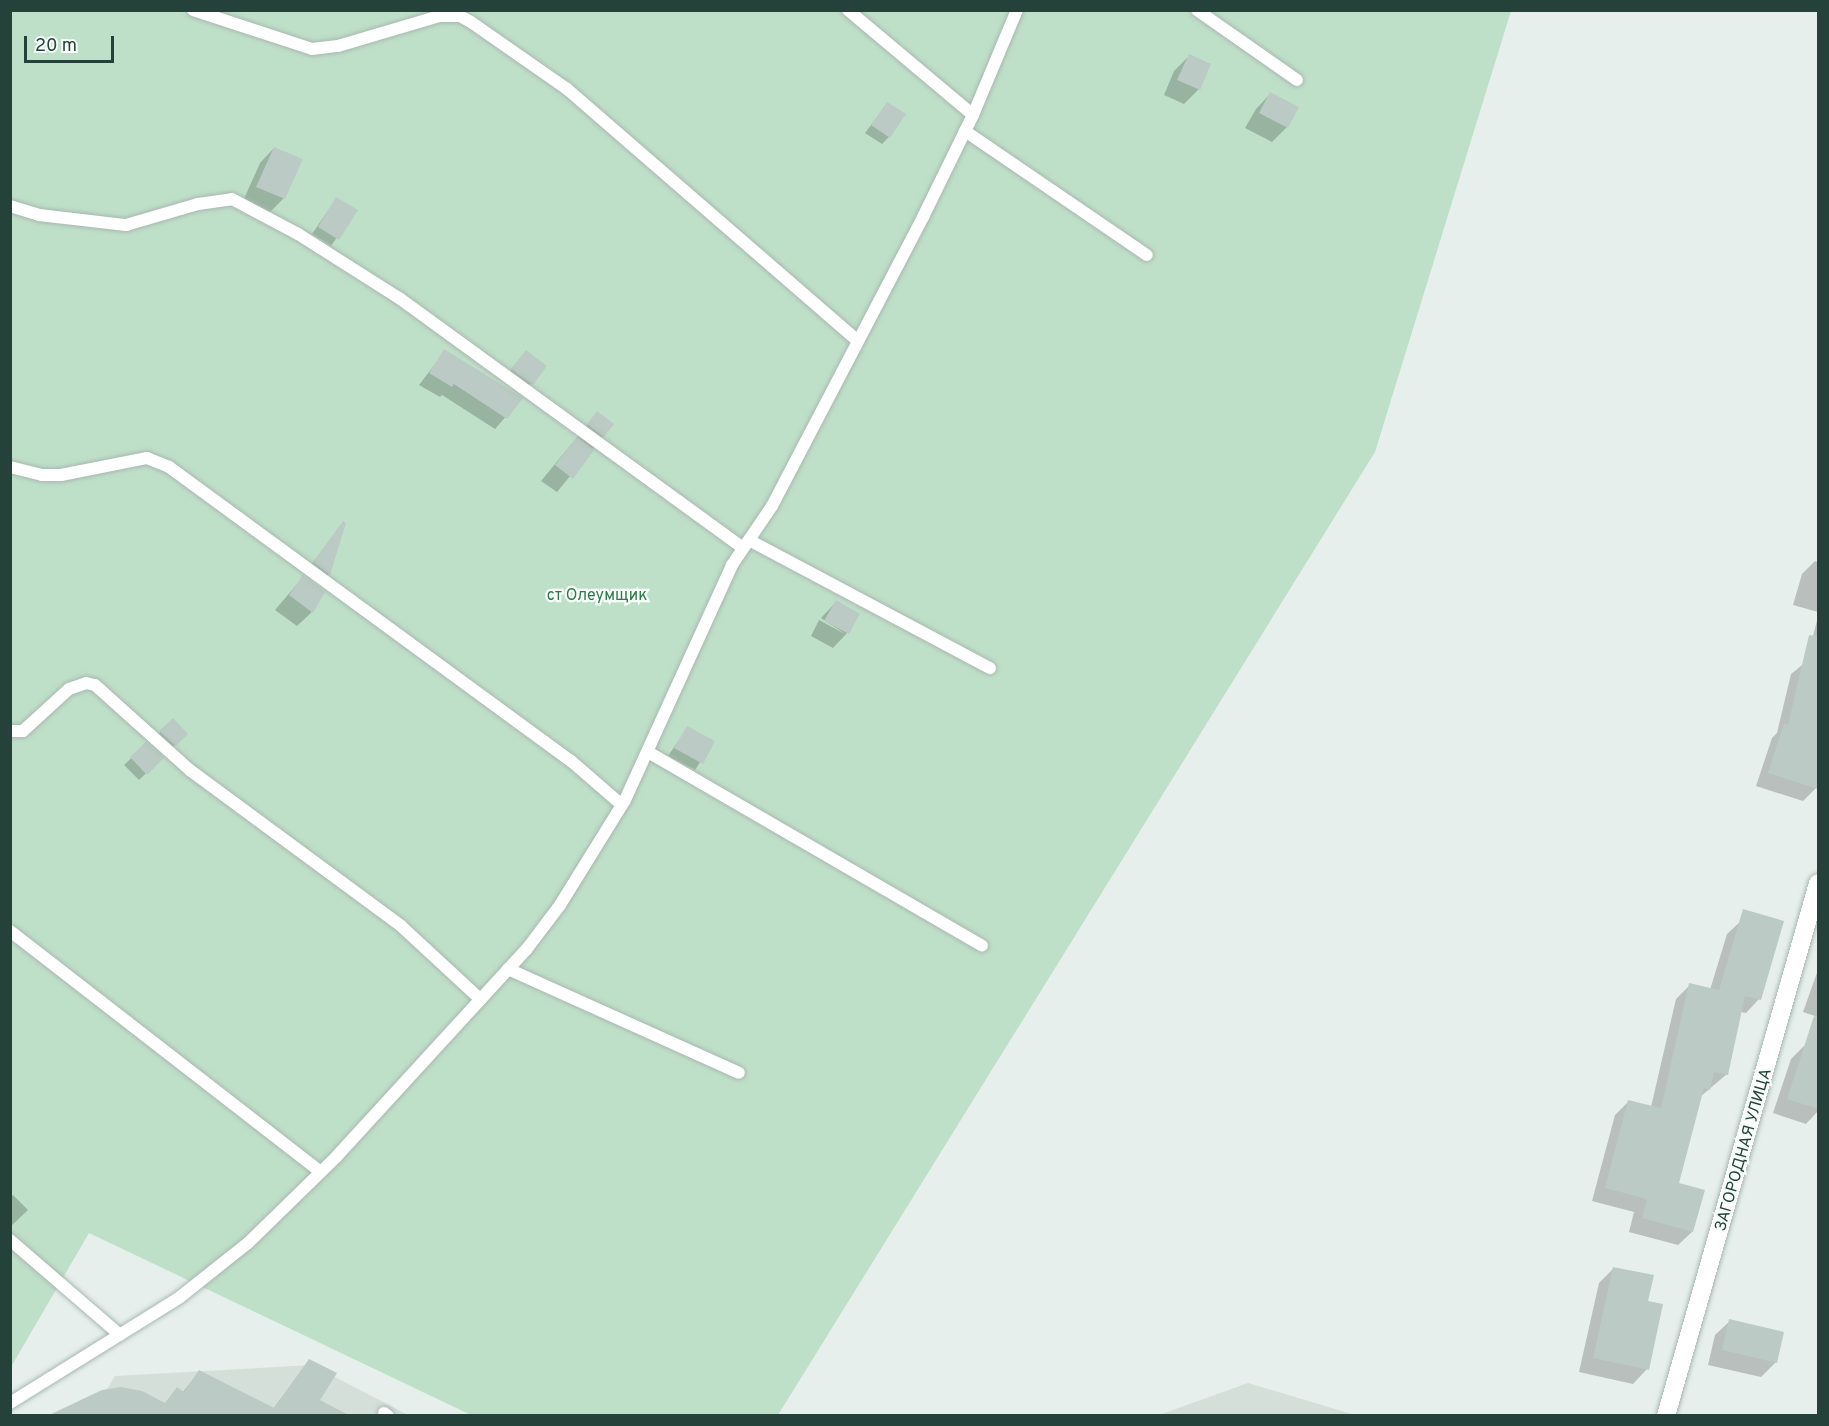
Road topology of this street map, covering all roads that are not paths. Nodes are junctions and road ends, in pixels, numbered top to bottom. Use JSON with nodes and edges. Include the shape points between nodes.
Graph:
{"nodes":[{"id":1,"x":193,"y":10,"type":"edge"},
{"id":2,"x":848,"y":10,"type":"edge"},
{"id":3,"x":1017,"y":10,"type":"edge"},
{"id":4,"x":1197,"y":10,"type":"edge"},
{"id":5,"x":1297,"y":80,"type":"dead end"},
{"id":6,"x":974,"y":115,"type":"junction"},
{"id":7,"x":965,"y":131,"type":"junction"},
{"id":8,"x":10,"y":206,"type":"edge"},
{"id":9,"x":1147,"y":255,"type":"dead end"},
{"id":10,"x":857,"y":340,"type":"junction"},
{"id":11,"x":10,"y":467,"type":"edge"},
{"id":12,"x":746,"y":544,"type":"junction"},
{"id":13,"x":990,"y":668,"type":"dead end"},
{"id":14,"x":10,"y":730,"type":"edge"},
{"id":15,"x":648,"y":752,"type":"junction"},
{"id":16,"x":622,"y":805,"type":"junction"},
{"id":17,"x":1818,"y":883,"type":"edge"},
{"id":18,"x":10,"y":931,"type":"edge"},
{"id":19,"x":982,"y":946,"type":"dead end"},
{"id":20,"x":508,"y":969,"type":"junction"},
{"id":21,"x":480,"y":999,"type":"junction"},
{"id":22,"x":739,"y":1073,"type":"dead end"},
{"id":23,"x":321,"y":1172,"type":"junction"},
{"id":24,"x":10,"y":1240,"type":"edge"},
{"id":25,"x":120,"y":1335,"type":"junction"},
{"id":26,"x":10,"y":1403,"type":"edge"},
{"id":27,"x":1666,"y":1416,"type":"edge"}],
"edges":[{"from":1,"to":10,"type":"lane","via":[[312,49],[338,46],[439,16],[460,16],[567,89]]},
{"from":2,"to":6,"type":"lane"},
{"from":3,"to":6,"type":"lane"},
{"from":4,"to":5,"type":"lane"},
{"from":6,"to":7,"type":"lane"},
{"from":7,"to":9,"type":"lane"},
{"from":7,"to":10,"type":"lane"},
{"from":8,"to":12,"type":"lane","via":[[39,215],[126,225],[198,204],[232,199],[298,234],[399,298]]},
{"from":10,"to":12,"type":"lane","via":[[772,506]]},
{"from":11,"to":16,"type":"lane","via":[[61,475],[147,458],[169,467],[571,761]]},
{"from":12,"to":13,"type":"lane"},
{"from":12,"to":15,"type":"lane"},
{"from":14,"to":21,"type":"lane","via":[[23,731],[69,689],[86,683],[95,685],[190,771],[401,926]]},
{"from":15,"to":16,"type":"lane"},
{"from":15,"to":19,"type":"lane"},
{"from":16,"to":20,"type":"lane","via":[[560,905]]},
{"from":17,"to":27,"type":"street","name":"ЗАГОРОДНАЯ УЛИЦА"},
{"from":18,"to":23,"type":"lane"},
{"from":20,"to":21,"type":"lane"},
{"from":20,"to":22,"type":"lane"},
{"from":21,"to":23,"type":"lane"},
{"from":23,"to":25,"type":"lane","via":[[223,1265]]},
{"from":24,"to":25,"type":"lane"},
{"from":25,"to":26,"type":"lane"}]}
